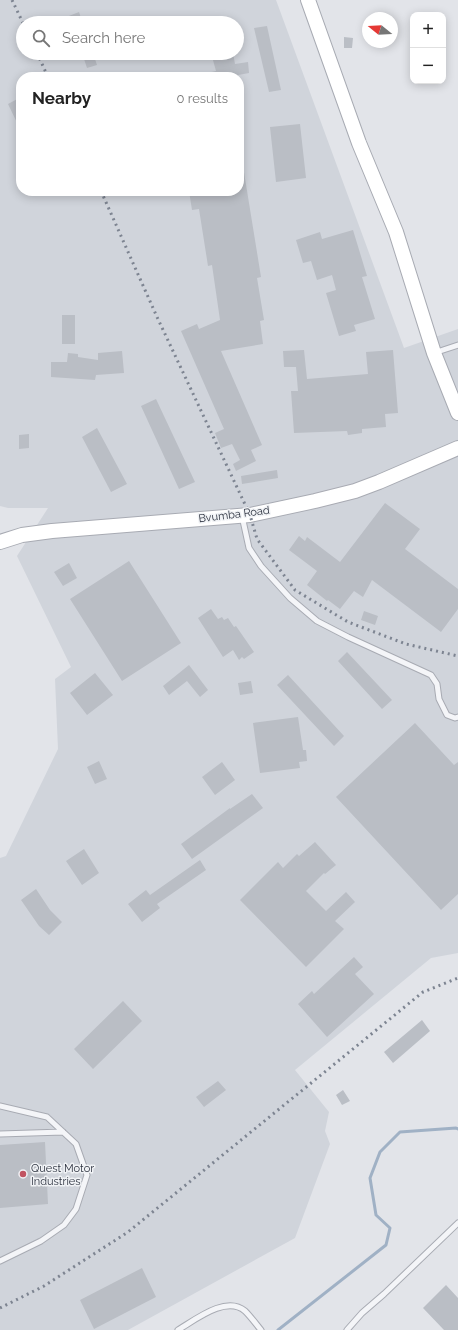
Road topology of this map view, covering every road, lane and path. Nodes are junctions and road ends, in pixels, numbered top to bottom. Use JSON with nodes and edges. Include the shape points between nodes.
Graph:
{"nodes":[{"id":1,"x":308,"y":0,"type":"edge"},
{"id":2,"x":458,"y":345,"type":"edge"},
{"id":3,"x":434,"y":353,"type":"junction"},
{"id":4,"x":458,"y":413,"type":"edge"},
{"id":5,"x":458,"y":448,"type":"edge"},
{"id":6,"x":241,"y":516,"type":"junction"},
{"id":7,"x":0,"y":542,"type":"edge"},
{"id":8,"x":458,"y":717,"type":"edge"},
{"id":9,"x":0,"y":1106,"type":"edge"},
{"id":10,"x":63,"y":1132,"type":"junction"},
{"id":11,"x":0,"y":1134,"type":"edge"},
{"id":12,"x":458,"y":1222,"type":"edge"},
{"id":13,"x":0,"y":1261,"type":"edge"},
{"id":14,"x":178,"y":1330,"type":"edge"},
{"id":15,"x":261,"y":1330,"type":"edge"},
{"id":16,"x":347,"y":1330,"type":"edge"}],
"edges":[{"from":1,"to":3,"type":"street","via":[[359,143],[396,232]]},
{"from":2,"to":3,"type":"lane"},
{"from":3,"to":4,"type":"street"},
{"from":5,"to":6,"type":"street","name":"Bvumba Road","via":[[354,491]]},
{"from":6,"to":7,"type":"street","name":"Bvumba Road","via":[[52,531],[22,535]]},
{"from":6,"to":8,"type":"lane","via":[[249,548],[261,566],[290,598],[317,621],[430,675],[437,684],[439,699],[447,715]]},
{"from":9,"to":10,"type":"lane","via":[[47,1117]]},
{"from":10,"to":11,"type":"lane"},
{"from":10,"to":13,"type":"lane","via":[[76,1144],[87,1175],[76,1209],[64,1225],[41,1241]]},
{"from":12,"to":16,"type":"lane"},
{"from":14,"to":15,"type":"lane","via":[[218,1307],[230,1306],[244,1310]]}]}
